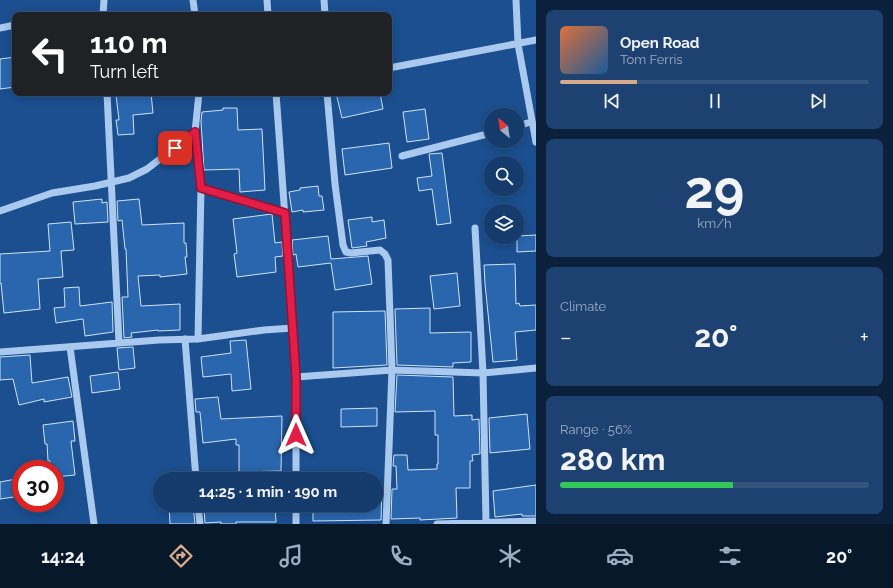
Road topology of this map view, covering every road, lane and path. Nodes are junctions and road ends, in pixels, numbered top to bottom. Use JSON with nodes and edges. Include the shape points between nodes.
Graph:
{"nodes":[{"id":1,"x":104,"y":0,"type":"edge"},
{"id":2,"x":193,"y":0,"type":"edge"},
{"id":3,"x":267,"y":0,"type":"edge"},
{"id":4,"x":324,"y":0,"type":"edge"},
{"id":5,"x":516,"y":0,"type":"edge"},
{"id":6,"x":103,"y":12,"type":"edge"},
{"id":7,"x":195,"y":12,"type":"edge"},
{"id":8,"x":268,"y":12,"type":"edge"},
{"id":9,"x":324,"y":12,"type":"edge"},
{"id":10,"x":12,"y":26,"type":"edge"},
{"id":11,"x":0,"y":28,"type":"edge"},
{"id":12,"x":536,"y":40,"type":"edge"},
{"id":13,"x":518,"y":44,"type":"junction"},
{"id":14,"x":392,"y":67,"type":"edge"},
{"id":15,"x":107,"y":96,"type":"edge"},
{"id":16,"x":199,"y":96,"type":"edge"},
{"id":17,"x":276,"y":96,"type":"edge"},
{"id":18,"x":328,"y":96,"type":"edge"},
{"id":19,"x":531,"y":122,"type":"junction"},
{"id":20,"x":524,"y":124,"type":"edge"},
{"id":21,"x":195,"y":132,"type":"junction"},
{"id":22,"x":484,"y":135,"type":"edge"},
{"id":23,"x":536,"y":142,"type":"edge"},
{"id":24,"x":402,"y":156,"type":"dead end"},
{"id":25,"x":112,"y":182,"type":"junction"},
{"id":26,"x":201,"y":188,"type":"junction"},
{"id":27,"x":0,"y":211,"type":"edge"},
{"id":28,"x":285,"y":213,"type":"junction"},
{"id":29,"x":474,"y":228,"type":"dead end"},
{"id":30,"x":293,"y":328,"type":"junction"},
{"id":31,"x":185,"y":339,"type":"junction"},
{"id":32,"x":198,"y":339,"type":"junction"},
{"id":33,"x":119,"y":343,"type":"junction"},
{"id":34,"x":70,"y":347,"type":"junction"},
{"id":35,"x":0,"y":352,"type":"edge"},
{"id":36,"x":536,"y":368,"type":"edge"},
{"id":37,"x":392,"y":370,"type":"junction"},
{"id":38,"x":483,"y":373,"type":"junction"},
{"id":39,"x":296,"y":377,"type":"junction"},
{"id":40,"x":195,"y":472,"type":"edge"},
{"id":41,"x":296,"y":472,"type":"edge"},
{"id":42,"x":199,"y":512,"type":"edge"},
{"id":43,"x":296,"y":512,"type":"edge"},
{"id":44,"x":536,"y":522,"type":"edge"},
{"id":45,"x":483,"y":523,"type":"edge"},
{"id":46,"x":94,"y":524,"type":"edge"},
{"id":47,"x":200,"y":524,"type":"edge"},
{"id":48,"x":296,"y":524,"type":"edge"},
{"id":49,"x":386,"y":524,"type":"edge"},
{"id":50,"x":437,"y":524,"type":"edge"}],
"edges":[{"from":1,"to":6,"type":"street"},
{"from":2,"to":7,"type":"street"},
{"from":3,"to":8,"type":"street"},
{"from":4,"to":9,"type":"street"},
{"from":5,"to":13,"type":"street"},
{"from":10,"to":11,"type":"street"},
{"from":12,"to":13,"type":"street"},
{"from":13,"to":14,"type":"street"},
{"from":13,"to":19,"type":"street"},
{"from":15,"to":25,"type":"street"},
{"from":16,"to":21,"type":"street"},
{"from":17,"to":28,"type":"street"},
{"from":18,"to":37,"type":"street","via":[[342,245],[346,252],[351,253],[380,250],[388,260]]},
{"from":19,"to":20,"type":"street"},
{"from":19,"to":23,"type":"street"},
{"from":21,"to":25,"type":"street","via":[[147,169],[130,178]]},
{"from":21,"to":26,"type":"street"},
{"from":22,"to":24,"type":"street"},
{"from":25,"to":27,"type":"street","via":[[52,193]]},
{"from":25,"to":33,"type":"street"},
{"from":26,"to":28,"type":"street"},
{"from":26,"to":32,"type":"street"},
{"from":28,"to":30,"type":"street"},
{"from":29,"to":38,"type":"street"},
{"from":30,"to":32,"type":"street"},
{"from":30,"to":39,"type":"street"},
{"from":31,"to":32,"type":"street"},
{"from":31,"to":33,"type":"street"},
{"from":31,"to":40,"type":"street"},
{"from":33,"to":34,"type":"street"},
{"from":34,"to":35,"type":"street"},
{"from":34,"to":46,"type":"street"},
{"from":36,"to":38,"type":"street"},
{"from":37,"to":38,"type":"street"},
{"from":37,"to":39,"type":"street"},
{"from":37,"to":49,"type":"street"},
{"from":38,"to":45,"type":"street"},
{"from":39,"to":41,"type":"street"},
{"from":42,"to":47,"type":"street"},
{"from":43,"to":48,"type":"street"},
{"from":44,"to":45,"type":"street"},
{"from":45,"to":50,"type":"street"}]}
